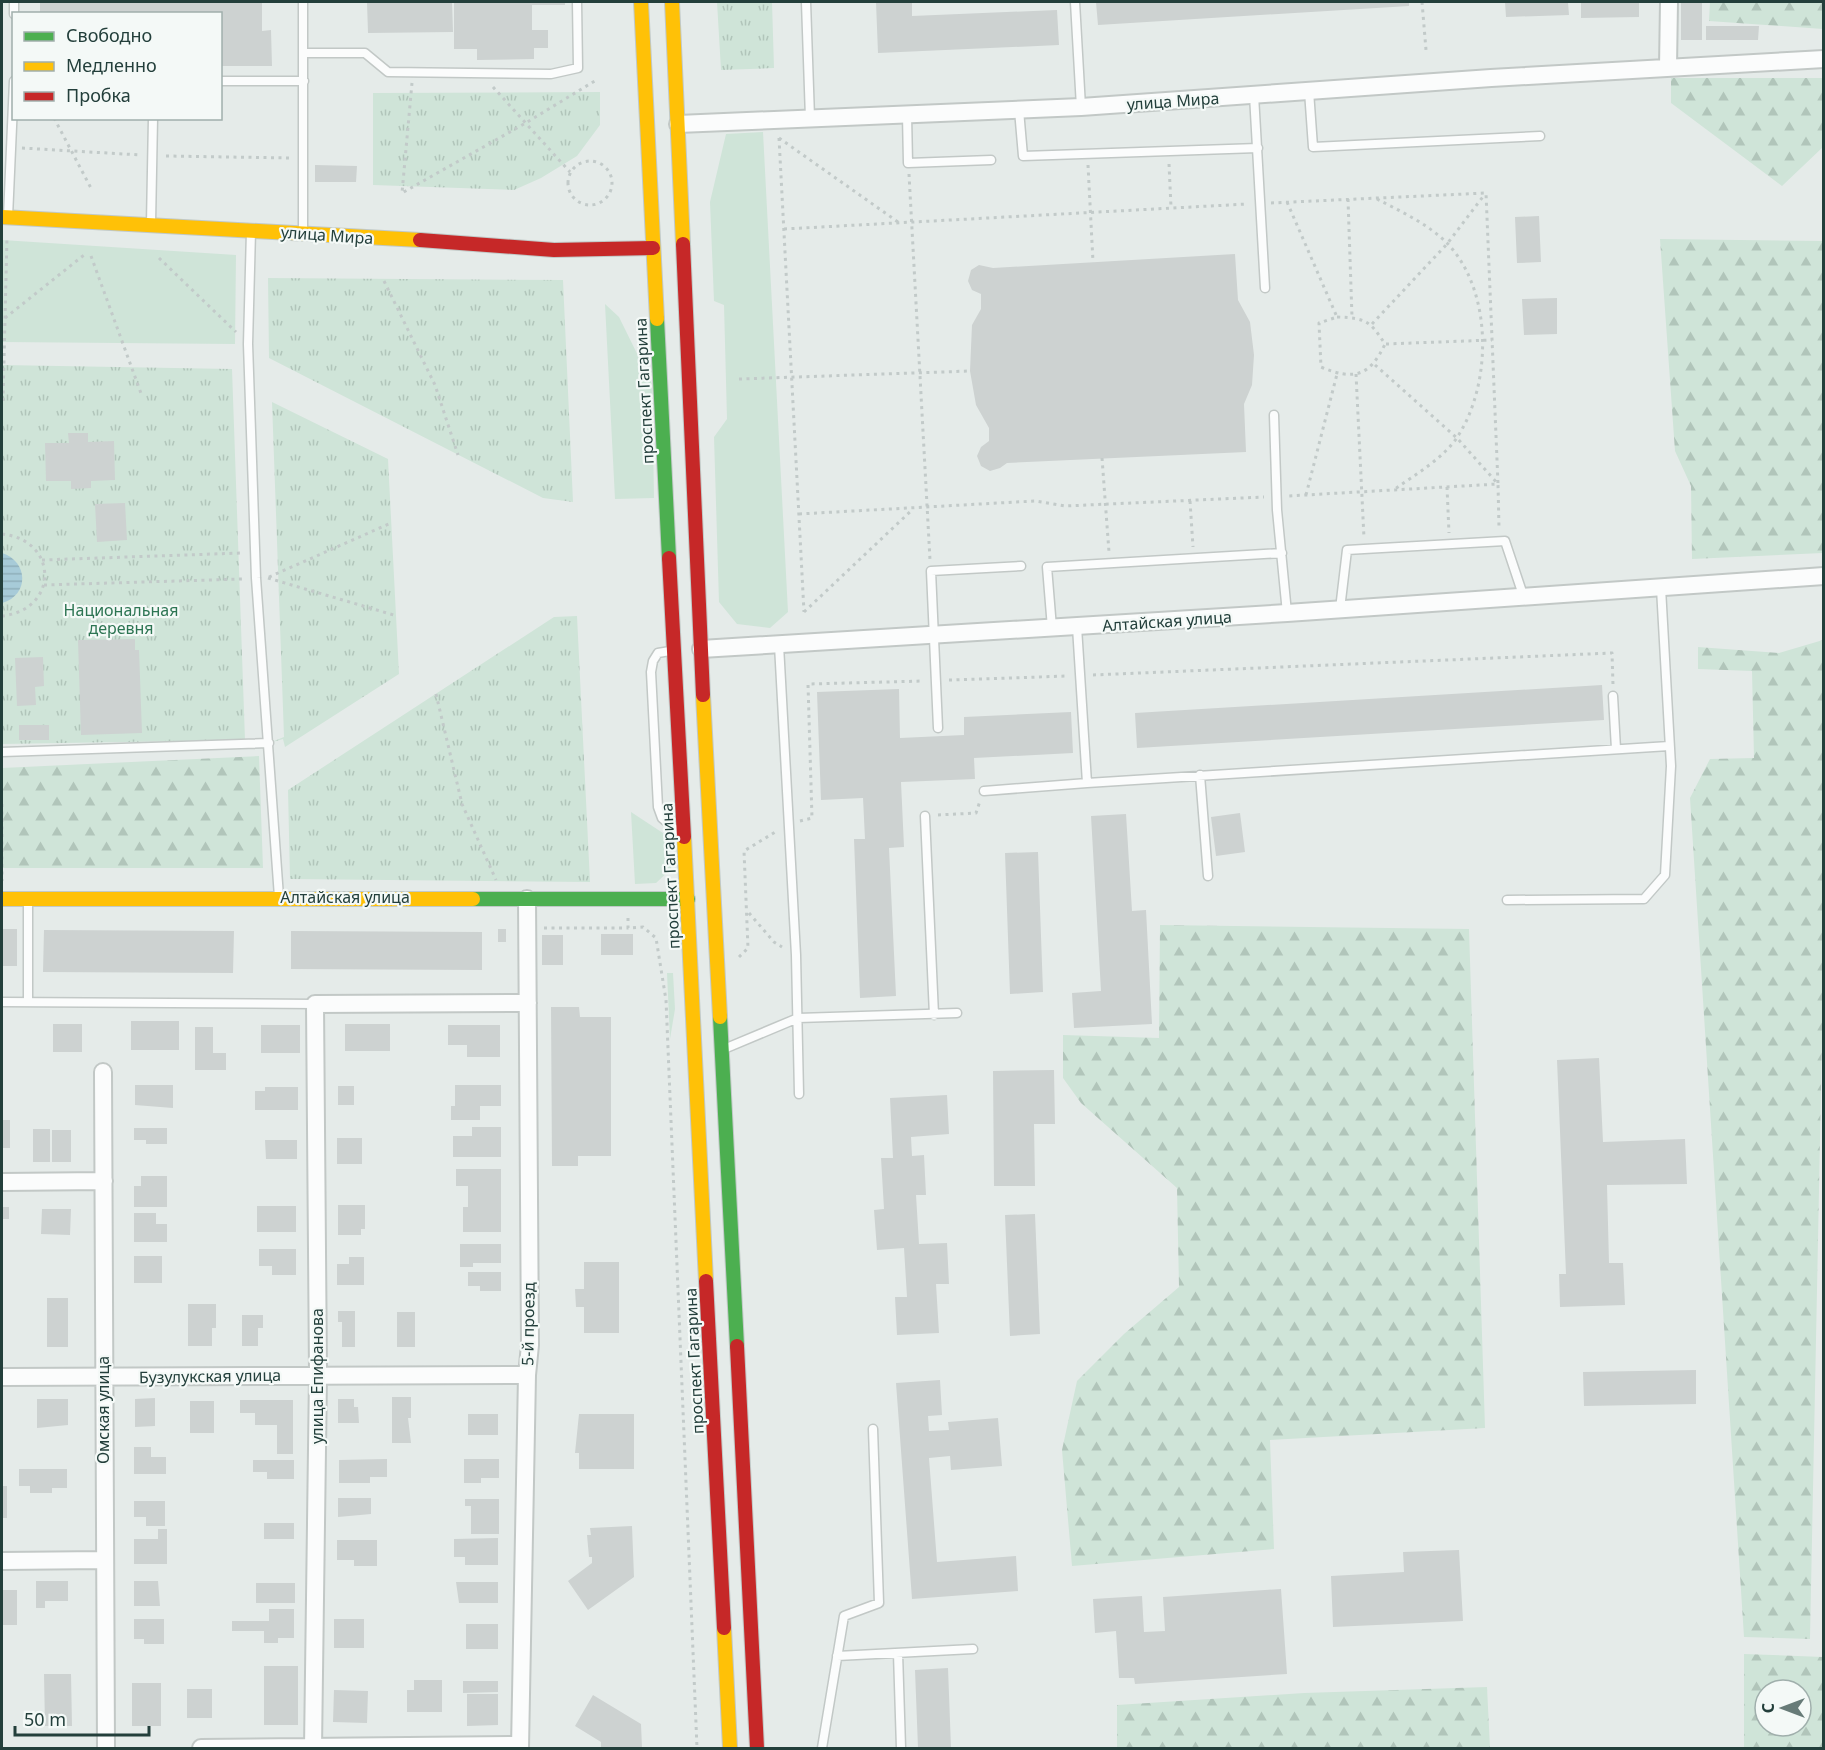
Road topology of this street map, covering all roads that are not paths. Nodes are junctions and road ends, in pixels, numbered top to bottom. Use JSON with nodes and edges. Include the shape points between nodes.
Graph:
{"nodes":[{"id":1,"x":303,"y":2,"type":"edge"},
{"id":2,"x":577,"y":2,"type":"edge"},
{"id":3,"x":641,"y":2,"type":"edge"},
{"id":4,"x":672,"y":2,"type":"edge"},
{"id":5,"x":806,"y":2,"type":"edge"},
{"id":6,"x":1076,"y":2,"type":"edge"},
{"id":7,"x":1669,"y":2,"type":"edge"},
{"id":8,"x":303,"y":53,"type":"junction"},
{"id":9,"x":1824,"y":59,"type":"edge"},
{"id":10,"x":1668,"y":67,"type":"junction"},
{"id":11,"x":222,"y":81,"type":"edge"},
{"id":12,"x":303,"y":81,"type":"junction"},
{"id":13,"x":1309,"y":91,"type":"junction"},
{"id":14,"x":1254,"y":95,"type":"junction"},
{"id":15,"x":1081,"y":107,"type":"junction"},
{"id":16,"x":1019,"y":110,"type":"junction"},
{"id":17,"x":12,"y":111,"type":"edge"},
{"id":18,"x":908,"y":115,"type":"junction"},
{"id":19,"x":810,"y":118,"type":"junction"},
{"id":20,"x":153,"y":120,"type":"edge"},
{"id":21,"x":678,"y":124,"type":"junction"},
{"id":22,"x":1540,"y":136,"type":"dead end"},
{"id":23,"x":1258,"y":148,"type":"junction"},
{"id":24,"x":991,"y":160,"type":"dead end"},
{"id":25,"x":5,"y":217,"type":"edge"},
{"id":26,"x":151,"y":225,"type":"junction"},
{"id":27,"x":251,"y":230,"type":"junction"},
{"id":28,"x":303,"y":232,"type":"junction"},
{"id":29,"x":668,"y":247,"type":"junction"},
{"id":30,"x":1265,"y":288,"type":"dead end"},
{"id":31,"x":1274,"y":415,"type":"dead end"},
{"id":32,"x":1282,"y":553,"type":"junction"},
{"id":33,"x":1022,"y":566,"type":"dead end"},
{"id":34,"x":1824,"y":576,"type":"edge"},
{"id":35,"x":1661,"y":588,"type":"junction"},
{"id":36,"x":1523,"y":595,"type":"junction"},
{"id":37,"x":1340,"y":609,"type":"junction"},
{"id":38,"x":1287,"y":613,"type":"junction"},
{"id":39,"x":1077,"y":627,"type":"junction"},
{"id":40,"x":1052,"y":628,"type":"junction"},
{"id":41,"x":935,"y":636,"type":"junction"},
{"id":42,"x":779,"y":645,"type":"junction"},
{"id":43,"x":701,"y":649,"type":"junction"},
{"id":44,"x":674,"y":650,"type":"junction"},
{"id":45,"x":1613,"y":696,"type":"road end"},
{"id":46,"x":938,"y":728,"type":"dead end"},
{"id":47,"x":269,"y":743,"type":"junction"},
{"id":48,"x":1669,"y":746,"type":"junction"},
{"id":49,"x":1616,"y":749,"type":"junction"},
{"id":50,"x":2,"y":752,"type":"edge"},
{"id":51,"x":1200,"y":775,"type":"junction"},
{"id":52,"x":1087,"y":783,"type":"junction"},
{"id":53,"x":984,"y":791,"type":"road end"},
{"id":54,"x":925,"y":816,"type":"road end"},
{"id":55,"x":684,"y":837,"type":"junction"},
{"id":56,"x":1208,"y":876,"type":"dead end"},
{"id":57,"x":279,"y":897,"type":"junction"},
{"id":58,"x":713,"y":897,"type":"junction"},
{"id":59,"x":28,"y":898,"type":"junction"},
{"id":60,"x":688,"y":898,"type":"junction"},
{"id":61,"x":2,"y":899,"type":"edge"},
{"id":62,"x":527,"y":899,"type":"junction"},
{"id":63,"x":1507,"y":900,"type":"dead end"},
{"id":64,"x":2,"y":1002,"type":"edge"},
{"id":65,"x":28,"y":1002,"type":"junction"},
{"id":66,"x":528,"y":1003,"type":"junction"},
{"id":67,"x":315,"y":1004,"type":"junction"},
{"id":68,"x":957,"y":1013,"type":"dead end"},
{"id":69,"x":934,"y":1015,"type":"junction"},
{"id":70,"x":798,"y":1018,"type":"junction"},
{"id":71,"x":722,"y":1050,"type":"junction"},
{"id":72,"x":103,"y":1072,"type":"dead end"},
{"id":73,"x":799,"y":1094,"type":"dead end"},
{"id":74,"x":104,"y":1181,"type":"junction"},
{"id":75,"x":2,"y":1182,"type":"edge"},
{"id":76,"x":318,"y":1374,"type":"junction"},
{"id":77,"x":527,"y":1375,"type":"junction"},
{"id":78,"x":2,"y":1377,"type":"edge"},
{"id":79,"x":103,"y":1377,"type":"junction"},
{"id":80,"x":873,"y":1429,"type":"dead end"},
{"id":81,"x":104,"y":1560,"type":"junction"},
{"id":82,"x":2,"y":1561,"type":"edge"},
{"id":83,"x":973,"y":1649,"type":"dead end"},
{"id":84,"x":898,"y":1653,"type":"junction"},
{"id":85,"x":837,"y":1656,"type":"junction"},
{"id":86,"x":313,"y":1747,"type":"edge"},
{"id":87,"x":520,"y":1747,"type":"edge"},
{"id":88,"x":106,"y":1749,"type":"edge"},
{"id":89,"x":201,"y":1749,"type":"edge"},
{"id":90,"x":730,"y":1749,"type":"edge"},
{"id":91,"x":757,"y":1749,"type":"edge"},
{"id":92,"x":822,"y":1749,"type":"edge"},
{"id":93,"x":901,"y":1749,"type":"edge"}],
"edges":[{"from":1,"to":8,"type":"lane"},
{"from":2,"to":8,"type":"lane","via":[[578,68],[551,74],[388,72],[365,53]]},
{"from":3,"to":29,"type":"main road","name":"проспект Гагарина"},
{"from":4,"to":21,"type":"main road","name":"проспект Гагарина"},
{"from":5,"to":19,"type":"lane"},
{"from":6,"to":15,"type":"lane"},
{"from":7,"to":10,"type":"street"},
{"from":8,"to":12,"type":"lane"},
{"from":9,"to":10,"type":"street","name":"улица Мира"},
{"from":10,"to":13,"type":"street","name":"улица Мира"},
{"from":11,"to":12,"type":"lane"},
{"from":12,"to":28,"type":"lane"},
{"from":13,"to":14,"type":"street","name":"улица Мира"},
{"from":13,"to":22,"type":"lane","via":[[1312,147]]},
{"from":14,"to":15,"type":"street","name":"улица Мира"},
{"from":14,"to":23,"type":"lane"},
{"from":15,"to":16,"type":"street","name":"улица Мира"},
{"from":16,"to":18,"type":"street","name":"улица Мира"},
{"from":16,"to":23,"type":"lane","via":[[1023,156]]},
{"from":17,"to":25,"type":"lane"},
{"from":18,"to":19,"type":"street","name":"улица Мира"},
{"from":18,"to":24,"type":"lane","via":[[908,163]]},
{"from":19,"to":21,"type":"street","name":"улица Мира"},
{"from":20,"to":26,"type":"lane"},
{"from":21,"to":29,"type":"main road","name":"проспект Гагарина"},
{"from":23,"to":30,"type":"lane"},
{"from":25,"to":26,"type":"main road","name":"улица Мира"},
{"from":26,"to":27,"type":"main road","name":"улица Мира"},
{"from":27,"to":28,"type":"main road","name":"улица Мира"},
{"from":27,"to":47,"type":"lane","via":[[248,344],[256,578]]},
{"from":28,"to":29,"type":"main road","name":"улица Мира","via":[[554,250]]},
{"from":29,"to":43,"type":"main road","name":"проспект Гагарина"},
{"from":29,"to":44,"type":"main road","name":"проспект Гагарина"},
{"from":31,"to":32,"type":"lane"},
{"from":32,"to":38,"type":"lane"},
{"from":32,"to":40,"type":"lane","via":[[1047,567]]},
{"from":33,"to":41,"type":"lane","via":[[931,571]]},
{"from":34,"to":35,"type":"street","name":"Алтайская улица"},
{"from":35,"to":36,"type":"street","name":"Алтайская улица"},
{"from":35,"to":48,"type":"lane"},
{"from":36,"to":37,"type":"street","name":"Алтайская улица"},
{"from":36,"to":37,"type":"lane","via":[[1505,541],[1347,550]]},
{"from":37,"to":38,"type":"street","name":"Алтайская улица"},
{"from":38,"to":39,"type":"street","name":"Алтайская улица"},
{"from":39,"to":40,"type":"street","name":"Алтайская улица"},
{"from":39,"to":52,"type":"lane"},
{"from":40,"to":41,"type":"street","name":"Алтайская улица"},
{"from":41,"to":42,"type":"street","name":"Алтайская улица"},
{"from":41,"to":46,"type":"lane"},
{"from":42,"to":43,"type":"street","name":"Алтайская улица"},
{"from":42,"to":70,"type":"lane"},
{"from":43,"to":44,"type":"main road","name":"Алтайская улица"},
{"from":43,"to":58,"type":"main road","name":"проспект Гагарина"},
{"from":44,"to":55,"type":"main road","name":"проспект Гагарина"},
{"from":44,"to":55,"type":"lane","via":[[658,654],[651,672],[658,807],[662,818]]},
{"from":45,"to":49,"type":"lane"},
{"from":47,"to":50,"type":"lane"},
{"from":47,"to":57,"type":"lane"},
{"from":48,"to":49,"type":"lane"},
{"from":48,"to":63,"type":"lane","via":[[1665,874],[1644,898]]},
{"from":49,"to":51,"type":"lane"},
{"from":51,"to":52,"type":"lane"},
{"from":51,"to":56,"type":"lane"},
{"from":52,"to":53,"type":"lane"},
{"from":54,"to":69,"type":"lane"},
{"from":55,"to":60,"type":"main road","name":"проспект Гагарина"},
{"from":57,"to":59,"type":"main road","name":"Алтайская улица"},
{"from":57,"to":62,"type":"main road","name":"Алтайская улица"},
{"from":58,"to":60,"type":"main road","name":"Алтайская улица"},
{"from":58,"to":71,"type":"main road","name":"проспект Гагарина"},
{"from":59,"to":61,"type":"main road","name":"Алтайская улица"},
{"from":59,"to":65,"type":"lane"},
{"from":60,"to":62,"type":"main road","name":"Алтайская улица"},
{"from":60,"to":90,"type":"main road","name":"проспект Гагарина"},
{"from":62,"to":66,"type":"street","name":"5-й проезд"},
{"from":64,"to":65,"type":"lane"},
{"from":65,"to":67,"type":"lane"},
{"from":66,"to":67,"type":"street"},
{"from":66,"to":77,"type":"street","name":"5-й проезд"},
{"from":67,"to":76,"type":"street","name":"улица Епифанова"},
{"from":68,"to":69,"type":"lane"},
{"from":69,"to":70,"type":"lane"},
{"from":70,"to":71,"type":"lane"},
{"from":70,"to":73,"type":"lane"},
{"from":71,"to":91,"type":"main road","name":"проспект Гагарина"},
{"from":72,"to":74,"type":"street","name":"Омская улица"},
{"from":74,"to":75,"type":"street"},
{"from":74,"to":79,"type":"street","name":"Омская улица"},
{"from":76,"to":77,"type":"street","name":"Бузулукская улица"},
{"from":76,"to":79,"type":"street","name":"Бузулукская улица"},
{"from":76,"to":86,"type":"street","name":"улица Епифанова"},
{"from":77,"to":87,"type":"street","name":"5-й проезд"},
{"from":78,"to":79,"type":"street","name":"Бузулукская улица"},
{"from":79,"to":81,"type":"street","name":"Омская улица"},
{"from":80,"to":85,"type":"lane","via":[[879,1603],[844,1616]]},
{"from":81,"to":82,"type":"street"},
{"from":81,"to":88,"type":"street","name":"Омская улица"},
{"from":83,"to":84,"type":"lane"},
{"from":84,"to":85,"type":"lane"},
{"from":84,"to":93,"type":"lane"},
{"from":85,"to":92,"type":"lane"},
{"from":86,"to":87,"type":"street"},
{"from":86,"to":89,"type":"street"}]}
